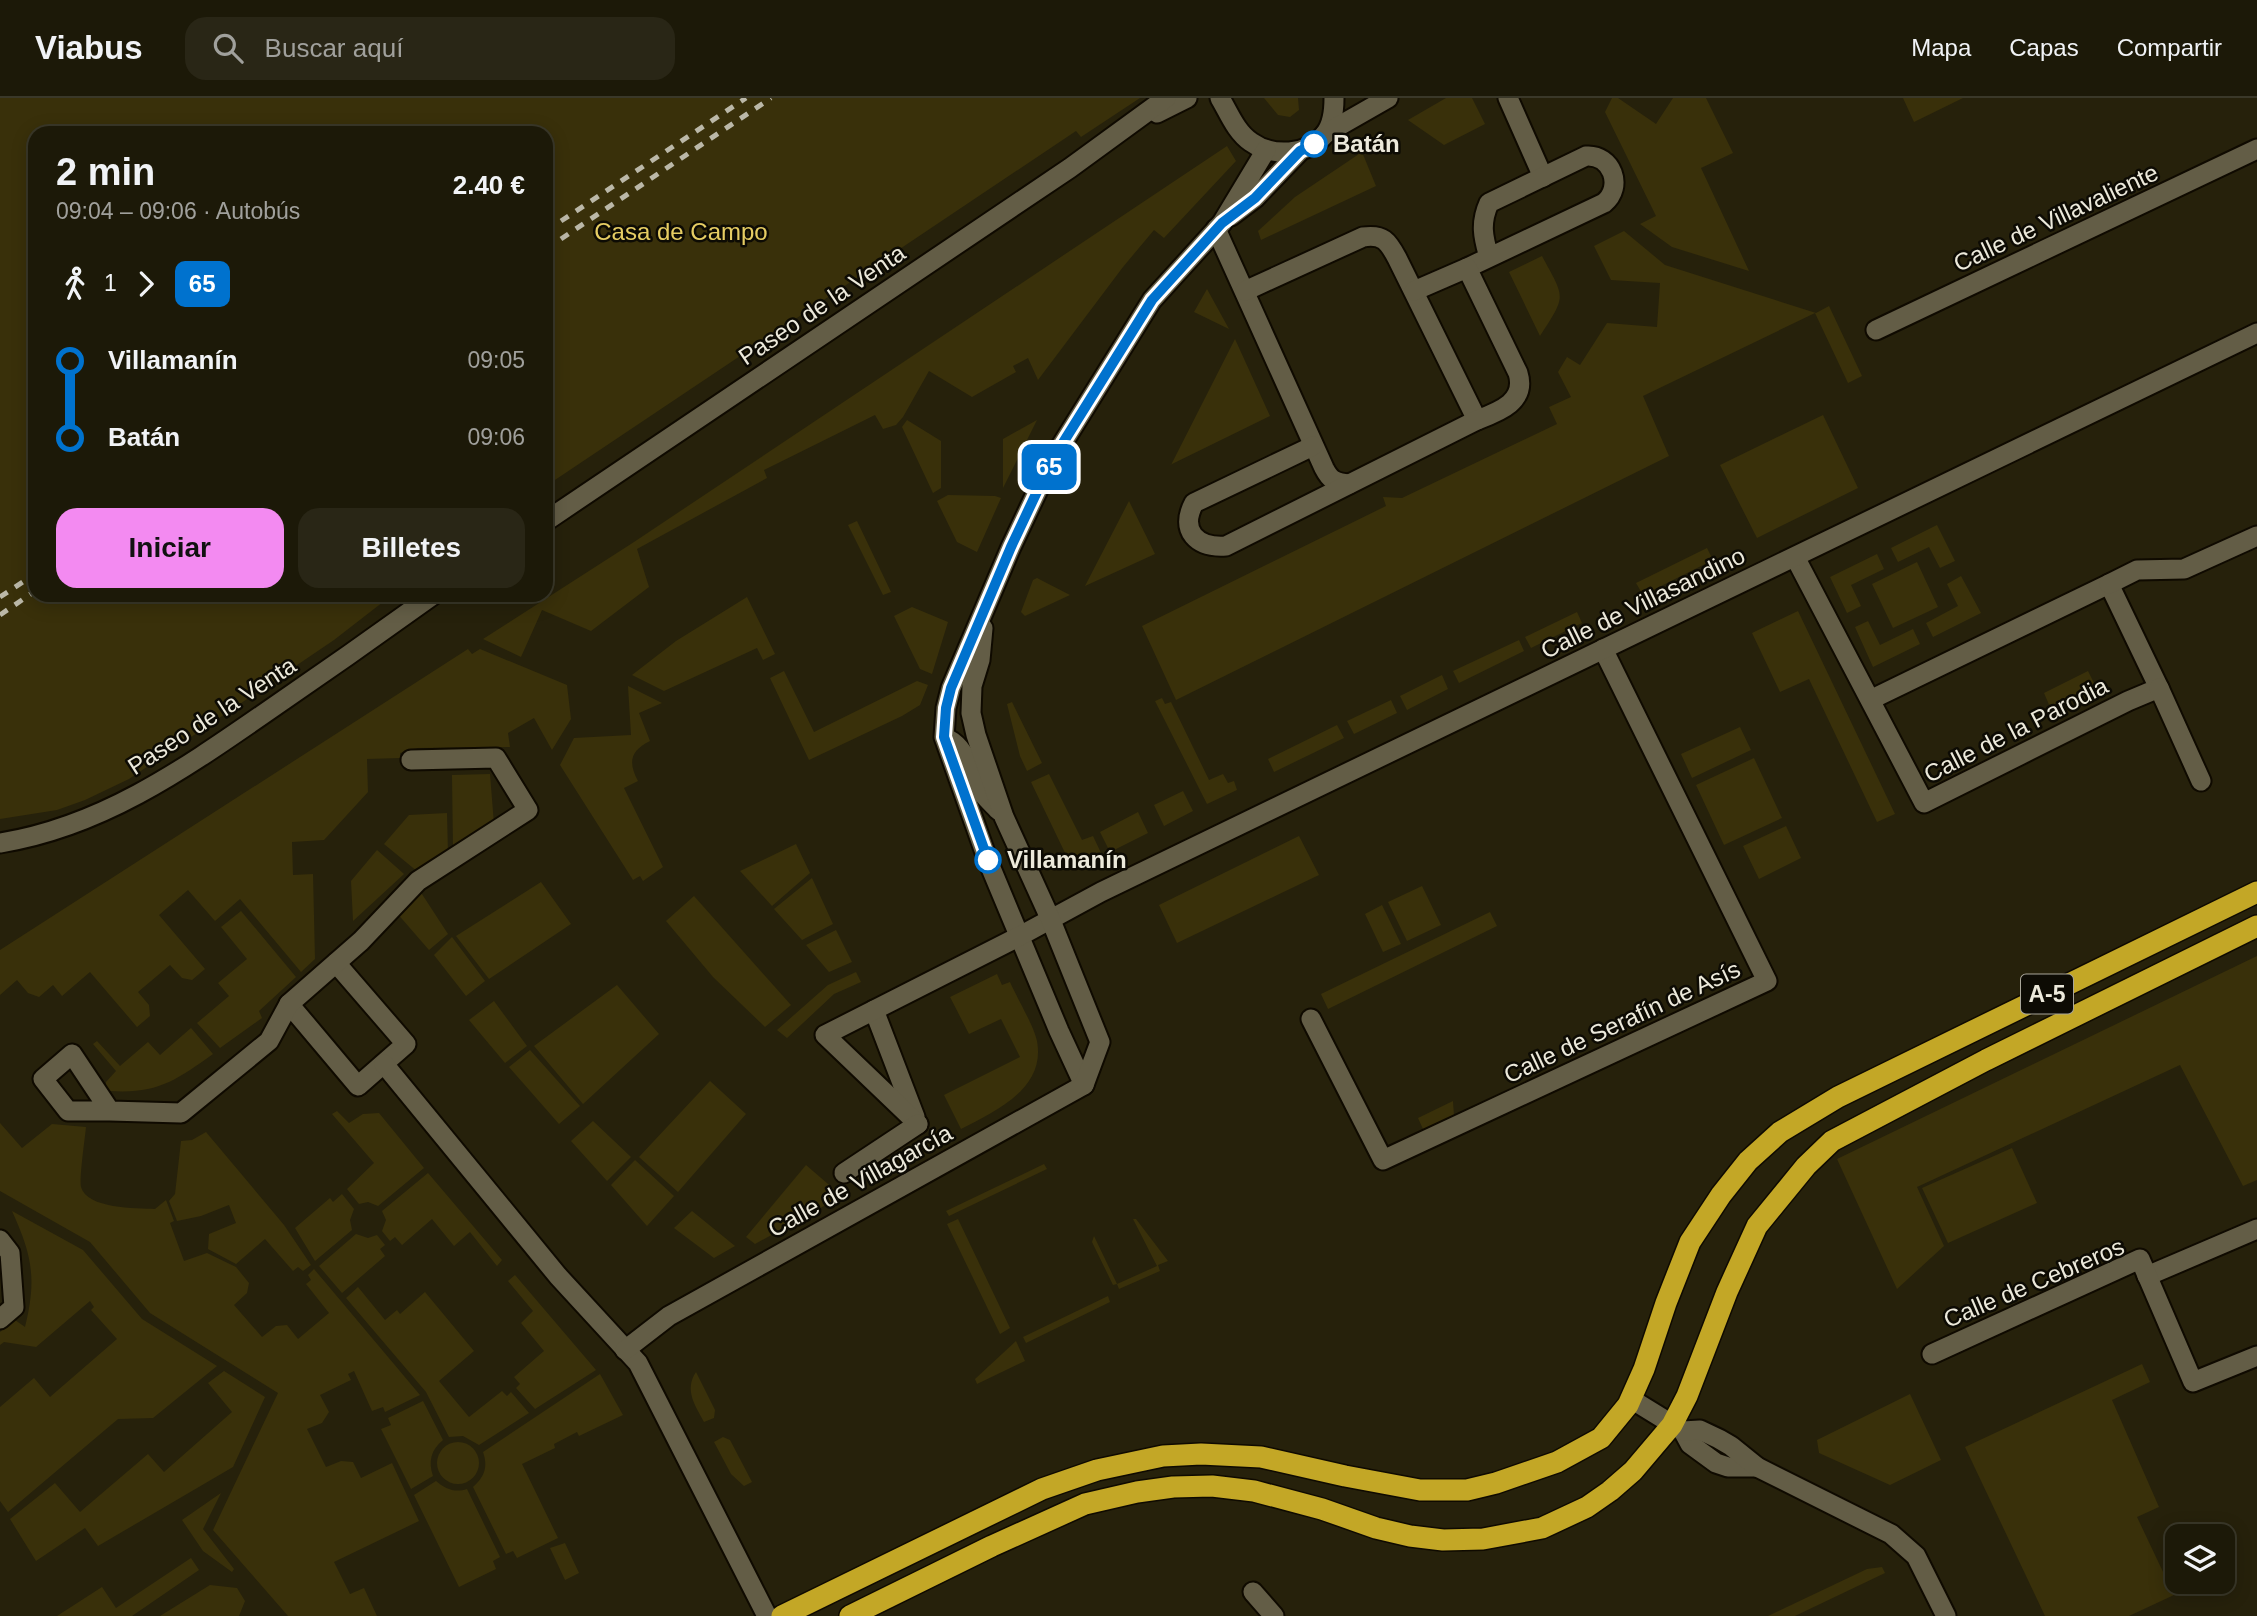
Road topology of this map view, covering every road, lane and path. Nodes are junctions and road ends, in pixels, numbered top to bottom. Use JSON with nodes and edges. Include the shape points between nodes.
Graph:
{"nodes":[{"id":1,"x":1166,"y":98,"type":"edge"},
{"id":2,"x":1186,"y":98,"type":"edge"},
{"id":3,"x":1220,"y":98,"type":"edge"},
{"id":4,"x":1334,"y":98,"type":"edge"},
{"id":5,"x":1388,"y":98,"type":"edge"},
{"id":6,"x":1508,"y":98,"type":"edge"},
{"id":7,"x":1125,"y":129,"type":"junction"},
{"id":8,"x":1325,"y":134,"type":"junction"},
{"id":9,"x":2257,"y":149,"type":"edge"},
{"id":10,"x":1266,"y":150,"type":"junction"},
{"id":11,"x":1300,"y":151,"type":"junction"},
{"id":12,"x":1543,"y":177,"type":"junction"},
{"id":13,"x":1219,"y":226,"type":"junction"},
{"id":14,"x":1489,"y":257,"type":"junction"},
{"id":15,"x":1467,"y":268,"type":"junction"},
{"id":16,"x":1245,"y":290,"type":"junction"},
{"id":17,"x":1414,"y":290,"type":"junction"},
{"id":18,"x":1876,"y":330,"type":"dead end"},
{"id":19,"x":2257,"y":332,"type":"edge"},
{"id":20,"x":1477,"y":420,"type":"junction"},
{"id":21,"x":1313,"y":446,"type":"junction"},
{"id":22,"x":1349,"y":484,"type":"junction"},
{"id":23,"x":553,"y":515,"type":"edge"},
{"id":24,"x":2257,"y":536,"type":"edge"},
{"id":25,"x":1795,"y":557,"type":"junction"},
{"id":26,"x":2109,"y":584,"type":"junction"},
{"id":27,"x":423,"y":602,"type":"edge"},
{"id":28,"x":985,"y":611,"type":"junction"},
{"id":29,"x":1603,"y":649,"type":"junction"},
{"id":30,"x":2159,"y":688,"type":"junction"},
{"id":31,"x":1870,"y":700,"type":"junction"},
{"id":32,"x":944,"y":737,"type":"junction"},
{"id":33,"x":411,"y":760,"type":"dead end"},
{"id":34,"x":2201,"y":781,"type":"dead end"},
{"id":35,"x":1004,"y":817,"type":"junction"},
{"id":36,"x":0,"y":843,"type":"edge"},
{"id":37,"x":2257,"y":892,"type":"edge"},
{"id":38,"x":1050,"y":918,"type":"junction"},
{"id":39,"x":2257,"y":926,"type":"edge"},
{"id":40,"x":1020,"y":936,"type":"junction"},
{"id":41,"x":336,"y":963,"type":"junction"},
{"id":42,"x":289,"y":1004,"type":"junction"},
{"id":43,"x":874,"y":1010,"type":"junction"},
{"id":44,"x":1311,"y":1019,"type":"dead end"},
{"id":45,"x":384,"y":1064,"type":"junction"},
{"id":46,"x":1084,"y":1085,"type":"junction"},
{"id":47,"x":110,"y":1111,"type":"dead end"},
{"id":48,"x":918,"y":1124,"type":"junction"},
{"id":49,"x":844,"y":1173,"type":"dead end"},
{"id":50,"x":2257,"y":1229,"type":"edge"},
{"id":51,"x":0,"y":1240,"type":"edge"},
{"id":52,"x":2147,"y":1276,"type":"junction"},
{"id":53,"x":0,"y":1319,"type":"edge"},
{"id":54,"x":625,"y":1350,"type":"junction"},
{"id":55,"x":1933,"y":1354,"type":"dead end"},
{"id":56,"x":2257,"y":1356,"type":"edge"},
{"id":57,"x":1631,"y":1399,"type":"junction"},
{"id":58,"x":1678,"y":1428,"type":"junction"},
{"id":59,"x":1253,"y":1592,"type":"dead end"},
{"id":60,"x":767,"y":1616,"type":"edge"},
{"id":61,"x":782,"y":1616,"type":"edge"},
{"id":62,"x":850,"y":1616,"type":"edge"},
{"id":63,"x":1275,"y":1616,"type":"edge"},
{"id":64,"x":1946,"y":1616,"type":"edge"}],
"edges":[{"from":1,"to":7,"type":"street","name":"Paseo de la Venta"},
{"from":2,"to":7,"type":"street","name":"Paseo de la Venta"},
{"from":3,"to":10,"type":"street","via":[[1239,131]]},
{"from":4,"to":8,"type":"street","via":[[1333,118]]},
{"from":5,"to":8,"type":"street"},
{"from":6,"to":12,"type":"street"},
{"from":7,"to":23,"type":"street","name":"Paseo de la Venta"},
{"from":8,"to":11,"type":"street"},
{"from":9,"to":18,"type":"street","name":"Calle de Villavaliente"},
{"from":10,"to":11,"type":"street"},
{"from":10,"to":13,"type":"street"},
{"from":11,"to":13,"type":"street","via":[[1255,198]]},
{"from":12,"to":14,"type":"street","via":[[1489,203],[1482,233]]},
{"from":12,"to":14,"type":"street","via":[[1596,155],[1604,159],[1615,186],[1604,203]]},
{"from":13,"to":16,"type":"street"},
{"from":13,"to":28,"type":"street","via":[[1152,300],[1051,462]]},
{"from":14,"to":15,"type":"street"},
{"from":15,"to":17,"type":"street"},
{"from":15,"to":20,"type":"street","via":[[1521,382],[1517,398]]},
{"from":16,"to":17,"type":"street","via":[[1376,235],[1389,244]]},
{"from":16,"to":21,"type":"street"},
{"from":17,"to":20,"type":"street"},
{"from":19,"to":25,"type":"street","name":"Calle de Villasandino"},
{"from":20,"to":22,"type":"street"},
{"from":21,"to":22,"type":"street","via":[[1330,479]]},
{"from":21,"to":22,"type":"street","via":[[1194,503],[1188,516],[1190,532],[1213,547],[1226,546]]},
{"from":24,"to":26,"type":"street","via":[[2184,569],[2137,570]]},
{"from":25,"to":29,"type":"street","name":"Calle de Villasandino"},
{"from":25,"to":31,"type":"street","name":"Calle de la Parodia"},
{"from":26,"to":30,"type":"street"},
{"from":26,"to":31,"type":"street"},
{"from":27,"to":36,"type":"street","name":"Paseo de la Venta","via":[[176,774],[93,818]]},
{"from":28,"to":32,"type":"street","via":[[951,688]]},
{"from":28,"to":35,"type":"street","via":[[971,713]]},
{"from":29,"to":38,"type":"street","name":"Calle de Villasandino"},
{"from":29,"to":44,"type":"street","name":"Calle de Serafín de Asís","via":[[1767,981],[1383,1160]]},
{"from":30,"to":31,"type":"street","name":"Calle de la Parodia","via":[[1924,803]]},
{"from":30,"to":34,"type":"street"},
{"from":32,"to":35,"type":"street","via":[[967,758],[979,789]]},
{"from":32,"to":40,"type":"street"},
{"from":33,"to":41,"type":"street","via":[[496,758],[528,810],[418,881]]},
{"from":35,"to":38,"type":"street"},
{"from":37,"to":57,"type":"highway","number":"A-5","via":[[1838,1097],[1780,1132],[1748,1161],[1690,1242]]},
{"from":38,"to":40,"type":"street","name":"Calle de Villasandino"},
{"from":38,"to":46,"type":"street","via":[[1100,1042]]},
{"from":39,"to":58,"type":"highway","number":"A-5","via":[[1832,1142],[1757,1226],[1727,1292]]},
{"from":40,"to":43,"type":"street","name":"Calle de Villasandino"},
{"from":40,"to":46,"type":"street"},
{"from":41,"to":42,"type":"street"},
{"from":41,"to":45,"type":"street","via":[[406,1044]]},
{"from":42,"to":45,"type":"street","via":[[358,1086]]},
{"from":42,"to":47,"type":"street","via":[[269,1041],[181,1113]]},
{"from":43,"to":48,"type":"street"},
{"from":43,"to":48,"type":"street","name":"Calle de Villasandino","via":[[825,1035]]},
{"from":45,"to":54,"type":"street","via":[[558,1276]]},
{"from":46,"to":54,"type":"street","name":"Calle de Villagarcía","via":[[669,1316]]},
{"from":48,"to":49,"type":"street"},
{"from":50,"to":52,"type":"street","name":"Calle de Cebreros"},
{"from":51,"to":53,"type":"street","via":[[10,1253],[14,1307]]},
{"from":52,"to":55,"type":"street","name":"Calle de Cebreros","via":[[2140,1259]]},
{"from":52,"to":56,"type":"street","name":"Calle de Cebreros","via":[[2193,1381]]},
{"from":54,"to":60,"type":"street","via":[[638,1363]]},
{"from":57,"to":58,"type":"street"},
{"from":57,"to":61,"type":"highway","via":[[1601,1438],[1557,1462],[1467,1490],[1420,1490],[1249,1456],[1163,1456],[1097,1470],[1042,1489]]},
{"from":58,"to":62,"type":"highway","via":[[1610,1491],[1542,1528],[1483,1539],[1443,1540],[1376,1528],[1254,1491],[1173,1487],[1085,1504]]},
{"from":58,"to":64,"type":"street","via":[[1700,1430],[1757,1467],[1891,1534],[1916,1556]]},
{"from":59,"to":63,"type":"street"}]}
